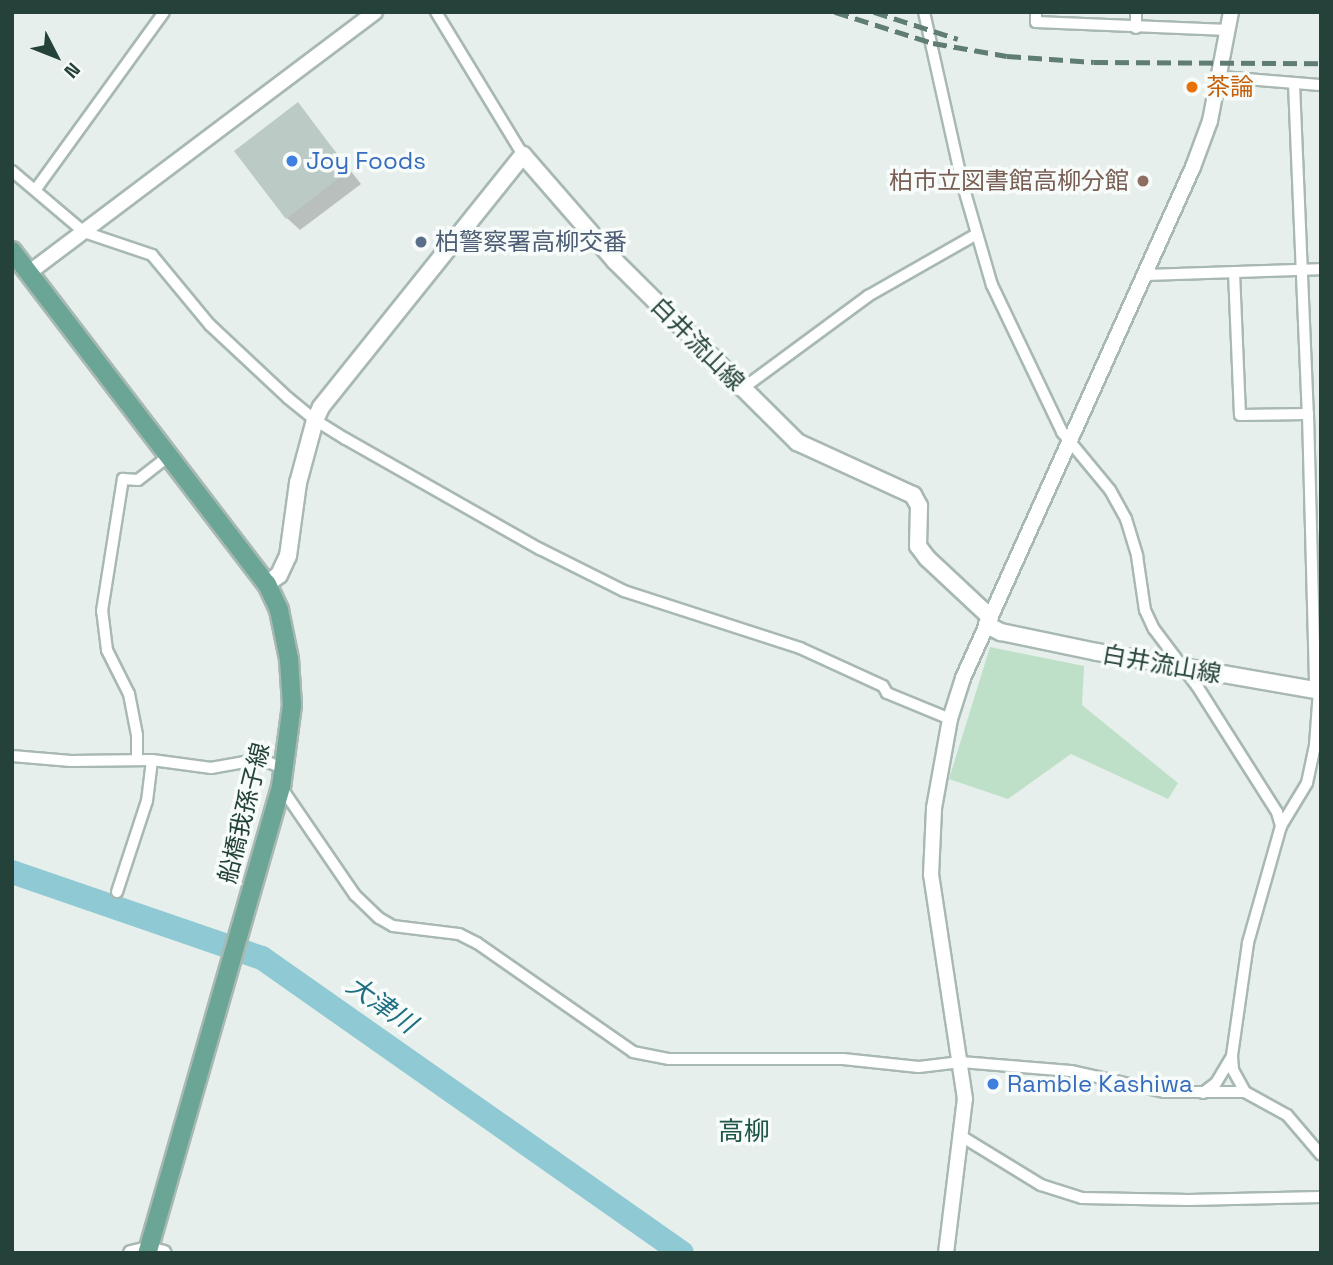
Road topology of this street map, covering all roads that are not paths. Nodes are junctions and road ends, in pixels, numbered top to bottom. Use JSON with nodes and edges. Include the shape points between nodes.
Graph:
{"nodes":[{"id":1,"x":164,"y":12,"type":"edge"},
{"id":2,"x":375,"y":12,"type":"edge"},
{"id":3,"x":436,"y":12,"type":"edge"},
{"id":4,"x":925,"y":12,"type":"edge"},
{"id":5,"x":1036,"y":12,"type":"edge"},
{"id":6,"x":1136,"y":12,"type":"edge"},
{"id":7,"x":1231,"y":12,"type":"edge"},
{"id":8,"x":1136,"y":29,"type":"junction"},
{"id":9,"x":1228,"y":30,"type":"junction"},
{"id":10,"x":1221,"y":76,"type":"junction"},
{"id":11,"x":1294,"y":84,"type":"junction"},
{"id":12,"x":1321,"y":85,"type":"edge"},
{"id":13,"x":523,"y":155,"type":"junction"},
{"id":14,"x":12,"y":171,"type":"edge"},
{"id":15,"x":36,"y":189,"type":"junction"},
{"id":16,"x":84,"y":232,"type":"junction"},
{"id":17,"x":975,"y":235,"type":"junction"},
{"id":18,"x":12,"y":251,"type":"edge"},
{"id":19,"x":1321,"y":269,"type":"edge"},
{"id":20,"x":1303,"y":270,"type":"junction"},
{"id":21,"x":30,"y":272,"type":"junction"},
{"id":22,"x":1234,"y":272,"type":"junction"},
{"id":23,"x":1144,"y":275,"type":"junction"},
{"id":24,"x":742,"y":389,"type":"junction"},
{"id":25,"x":1308,"y":414,"type":"junction"},
{"id":26,"x":315,"y":420,"type":"junction"},
{"id":27,"x":1069,"y":443,"type":"junction"},
{"id":28,"x":167,"y":457,"type":"junction"},
{"id":29,"x":267,"y":584,"type":"junction"},
{"id":30,"x":989,"y":621,"type":"junction"},
{"id":31,"x":1182,"y":667,"type":"junction"},
{"id":32,"x":1318,"y":691,"type":"edge"},
{"id":33,"x":950,"y":719,"type":"junction"},
{"id":34,"x":12,"y":756,"type":"edge"},
{"id":35,"x":137,"y":760,"type":"junction"},
{"id":36,"x":152,"y":760,"type":"junction"},
{"id":37,"x":285,"y":769,"type":"junction"},
{"id":38,"x":281,"y":787,"type":"junction"},
{"id":39,"x":1281,"y":826,"type":"junction"},
{"id":40,"x":117,"y":892,"type":"dead end"},
{"id":41,"x":1232,"y":1056,"type":"junction"},
{"id":42,"x":961,"y":1062,"type":"junction"},
{"id":43,"x":1245,"y":1091,"type":"junction"},
{"id":44,"x":1202,"y":1093,"type":"junction"},
{"id":45,"x":961,"y":1136,"type":"junction"},
{"id":46,"x":1321,"y":1155,"type":"edge"},
{"id":47,"x":1321,"y":1198,"type":"edge"},
{"id":48,"x":147,"y":1252,"type":"edge"},
{"id":49,"x":946,"y":1253,"type":"edge"}],
"edges":[{"from":1,"to":15,"type":"street"},
{"from":2,"to":16,"type":"street"},
{"from":3,"to":13,"type":"street"},
{"from":4,"to":17,"type":"street"},
{"from":5,"to":8,"type":"street","via":[[1036,22]]},
{"from":6,"to":8,"type":"street"},
{"from":7,"to":9,"type":"street"},
{"from":8,"to":9,"type":"street"},
{"from":9,"to":10,"type":"street"},
{"from":10,"to":11,"type":"street"},
{"from":10,"to":23,"type":"street","via":[[1193,167]]},
{"from":11,"to":12,"type":"street"},
{"from":11,"to":20,"type":"street"},
{"from":13,"to":24,"type":"main road","name":"白井流山線","via":[[585,229]]},
{"from":13,"to":26,"type":"main road"},
{"from":14,"to":15,"type":"street"},
{"from":15,"to":16,"type":"street"},
{"from":16,"to":21,"type":"street"},
{"from":16,"to":26,"type":"street","via":[[152,255],[210,325]]},
{"from":17,"to":24,"type":"street","via":[[868,296]]},
{"from":17,"to":27,"type":"street","via":[[992,285]]},
{"from":18,"to":21,"type":"main road","name":"船橋我孫子線"},
{"from":19,"to":20,"type":"street"},
{"from":20,"to":22,"type":"street"},
{"from":20,"to":25,"type":"street"},
{"from":21,"to":28,"type":"main road","name":"船橋我孫子線"},
{"from":22,"to":23,"type":"street"},
{"from":22,"to":25,"type":"street","via":[[1240,415]]},
{"from":23,"to":27,"type":"street"},
{"from":24,"to":30,"type":"main road","name":"白井流山線","via":[[797,442],[913,495],[919,506],[918,546]]},
{"from":25,"to":32,"type":"street"},
{"from":26,"to":29,"type":"main road","via":[[298,483],[288,556],[279,575]]},
{"from":26,"to":33,"type":"street","via":[[540,549],[624,591],[800,648]]},
{"from":27,"to":30,"type":"street"},
{"from":27,"to":31,"type":"street","via":[[1110,489],[1126,519],[1145,610]]},
{"from":28,"to":29,"type":"main road","name":"船橋我孫子線"},
{"from":28,"to":35,"type":"street","via":[[138,480],[124,479],[102,611],[107,650],[129,694]]},
{"from":29,"to":37,"type":"main road","name":"船橋我孫子線","via":[[279,611],[289,659],[292,705]]},
{"from":30,"to":31,"type":"main road","name":"白井流山線","via":[[987,625],[1001,632]]},
{"from":30,"to":33,"type":"street"},
{"from":31,"to":32,"type":"main road","name":"白井流山線"},
{"from":31,"to":39,"type":"street","via":[[1268,794]]},
{"from":32,"to":39,"type":"street","via":[[1307,783]]},
{"from":33,"to":42,"type":"street","via":[[934,808],[932,875]]},
{"from":34,"to":35,"type":"street"},
{"from":35,"to":36,"type":"street"},
{"from":36,"to":37,"type":"street","via":[[211,768],[261,760]]},
{"from":36,"to":40,"type":"street","via":[[147,801]]},
{"from":37,"to":38,"type":"main road","name":"船橋我孫子線"},
{"from":38,"to":42,"type":"street","via":[[372,913],[393,926],[445,931],[477,943],[633,1052],[668,1059],[844,1059],[919,1067]]},
{"from":38,"to":48,"type":"main road","name":"船橋我孫子線"},
{"from":39,"to":41,"type":"street","via":[[1248,943]]},
{"from":41,"to":43,"type":"street"},
{"from":41,"to":44,"type":"street","via":[[1216,1083]]},
{"from":42,"to":44,"type":"street","via":[[1071,1071],[1164,1092]]},
{"from":42,"to":45,"type":"street","via":[[965,1099]]},
{"from":43,"to":44,"type":"street"},
{"from":43,"to":46,"type":"street","via":[[1287,1115]]},
{"from":45,"to":47,"type":"street","via":[[1041,1185],[1082,1198]]},
{"from":45,"to":49,"type":"street"}]}
